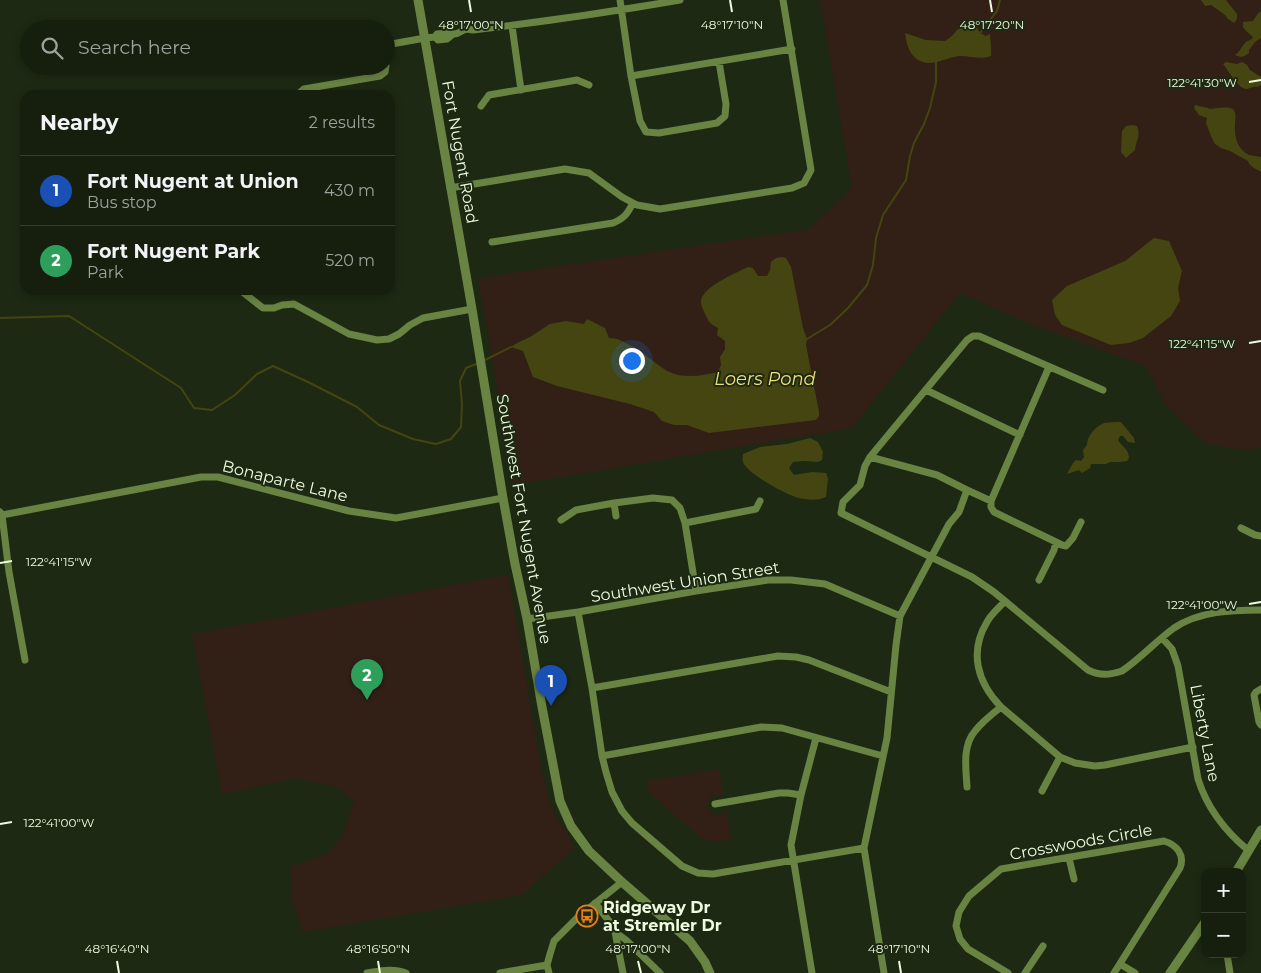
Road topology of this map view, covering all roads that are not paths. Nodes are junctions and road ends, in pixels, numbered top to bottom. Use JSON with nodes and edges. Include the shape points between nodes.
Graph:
{"nodes":[{"id":1,"x":418,"y":0,"type":"edge"},
{"id":2,"x":620,"y":0,"type":"edge"},
{"id":3,"x":680,"y":0,"type":"edge"},
{"id":4,"x":783,"y":0,"type":"edge"},
{"id":5,"x":621,"y":10,"type":"junction"},
{"id":6,"x":512,"y":26,"type":"junction"},
{"id":7,"x":425,"y":38,"type":"junction"},
{"id":8,"x":395,"y":43,"type":"edge"},
{"id":9,"x":792,"y":49,"type":"junction"},
{"id":10,"x":718,"y":62,"type":"junction"},
{"id":11,"x":381,"y":75,"type":"edge"},
{"id":12,"x":631,"y":76,"type":"junction"},
{"id":13,"x":589,"y":85,"type":"dead end"},
{"id":14,"x":302,"y":90,"type":"edge"},
{"id":15,"x":521,"y":90,"type":"junction"},
{"id":16,"x":481,"y":106,"type":"dead end"},
{"id":17,"x":450,"y":188,"type":"junction"},
{"id":18,"x":633,"y":202,"type":"junction"},
{"id":19,"x":492,"y":242,"type":"dead end"},
{"id":20,"x":246,"y":295,"type":"edge"},
{"id":21,"x":472,"y":309,"type":"junction"},
{"id":22,"x":1049,"y":367,"type":"junction"},
{"id":23,"x":926,"y":390,"type":"junction"},
{"id":24,"x":1103,"y":390,"type":"dead end"},
{"id":25,"x":1020,"y":434,"type":"junction"},
{"id":26,"x":870,"y":457,"type":"junction"},
{"id":27,"x":967,"y":490,"type":"junction"},
{"id":28,"x":503,"y":498,"type":"junction"},
{"id":29,"x":760,"y":501,"type":"dead end"},
{"id":30,"x":992,"y":501,"type":"junction"},
{"id":31,"x":614,"y":503,"type":"junction"},
{"id":32,"x":1,"y":514,"type":"edge"},
{"id":33,"x":616,"y":516,"type":"dead end"},
{"id":34,"x":561,"y":520,"type":"dead end"},
{"id":35,"x":1080,"y":522,"type":"dead end"},
{"id":36,"x":685,"y":523,"type":"junction"},
{"id":37,"x":1241,"y":528,"type":"dead end"},
{"id":38,"x":1261,"y":536,"type":"edge"},
{"id":39,"x":1056,"y":542,"type":"junction"},
{"id":40,"x":932,"y":557,"type":"junction"},
{"id":41,"x":9,"y":572,"type":"junction"},
{"id":42,"x":0,"y":574,"type":"edge"},
{"id":43,"x":1039,"y":580,"type":"dead end"},
{"id":44,"x":696,"y":591,"type":"junction"},
{"id":45,"x":1005,"y":601,"type":"junction"},
{"id":46,"x":1261,"y":610,"type":"edge"},
{"id":47,"x":578,"y":612,"type":"junction"},
{"id":48,"x":900,"y":616,"type":"junction"},
{"id":49,"x":527,"y":618,"type":"junction"},
{"id":50,"x":1162,"y":638,"type":"junction"},
{"id":51,"x":25,"y":660,"type":"dead end"},
{"id":52,"x":592,"y":688,"type":"junction"},
{"id":53,"x":1261,"y":689,"type":"edge"},
{"id":54,"x":891,"y":692,"type":"junction"},
{"id":55,"x":1001,"y":707,"type":"junction"},
{"id":56,"x":1261,"y":725,"type":"edge"},
{"id":57,"x":816,"y":738,"type":"junction"},
{"id":58,"x":1193,"y":747,"type":"junction"},
{"id":59,"x":602,"y":756,"type":"junction"},
{"id":60,"x":883,"y":756,"type":"junction"},
{"id":61,"x":1060,"y":757,"type":"junction"},
{"id":62,"x":967,"y":787,"type":"dead end"},
{"id":63,"x":1042,"y":791,"type":"dead end"},
{"id":64,"x":801,"y":795,"type":"junction"},
{"id":65,"x":715,"y":804,"type":"dead end"},
{"id":66,"x":1261,"y":830,"type":"edge"},
{"id":67,"x":864,"y":848,"type":"junction"},
{"id":68,"x":1249,"y":851,"type":"junction"},
{"id":69,"x":1070,"y":858,"type":"junction"},
{"id":70,"x":794,"y":859,"type":"junction"},
{"id":71,"x":1238,"y":868,"type":"edge"},
{"id":72,"x":1074,"y":879,"type":"dead end"},
{"id":73,"x":622,"y":882,"type":"junction"},
{"id":74,"x":595,"y":903,"type":"junction"},
{"id":75,"x":1201,"y":928,"type":"edge"},
{"id":76,"x":615,"y":932,"type":"junction"},
{"id":77,"x":1043,"y":946,"type":"dead end"},
{"id":78,"x":1228,"y":958,"type":"edge"},
{"id":79,"x":1120,"y":964,"type":"junction"},
{"id":80,"x":548,"y":969,"type":"edge"},
{"id":81,"x":367,"y":973,"type":"edge"},
{"id":82,"x":406,"y":973,"type":"edge"},
{"id":83,"x":500,"y":973,"type":"edge"},
{"id":84,"x":623,"y":973,"type":"edge"},
{"id":85,"x":660,"y":973,"type":"edge"},
{"id":86,"x":710,"y":973,"type":"edge"},
{"id":87,"x":812,"y":973,"type":"edge"},
{"id":88,"x":884,"y":973,"type":"edge"},
{"id":89,"x":1008,"y":973,"type":"edge"},
{"id":90,"x":1024,"y":973,"type":"edge"},
{"id":91,"x":1114,"y":973,"type":"edge"},
{"id":92,"x":1135,"y":973,"type":"edge"},
{"id":93,"x":1170,"y":973,"type":"edge"},
{"id":94,"x":1230,"y":973,"type":"edge"}],
"edges":[{"from":1,"to":7,"type":"street","name":"Fort Nugent Road"},
{"from":2,"to":5,"type":"street"},
{"from":3,"to":5,"type":"street"},
{"from":4,"to":9,"type":"street"},
{"from":5,"to":6,"type":"street"},
{"from":5,"to":12,"type":"street"},
{"from":6,"to":7,"type":"street","via":[[473,30],[464,36],[456,33],[447,39]]},
{"from":6,"to":15,"type":"street"},
{"from":7,"to":8,"type":"street"},
{"from":7,"to":17,"type":"street","name":"Fort Nugent Road"},
{"from":9,"to":10,"type":"street"},
{"from":9,"to":18,"type":"street","via":[[811,170],[804,182],[792,188],[660,209]]},
{"from":10,"to":12,"type":"street"},
{"from":10,"to":12,"type":"street","via":[[726,104],[725,116],[717,123],[659,133],[646,132],[640,121]]},
{"from":11,"to":14,"type":"street"},
{"from":13,"to":15,"type":"street","via":[[578,80]]},
{"from":15,"to":16,"type":"street","via":[[489,95]]},
{"from":17,"to":18,"type":"street","via":[[565,169],[590,173]]},
{"from":17,"to":21,"type":"street","name":"Fort Nugent Road"},
{"from":18,"to":19,"type":"street","via":[[627,215],[613,223]]},
{"from":20,"to":21,"type":"street","via":[[263,308],[294,304],[349,334],[377,340],[389,339],[423,318]]},
{"from":21,"to":28,"type":"street","name":"Southwest Fort Nugent Avenue"},
{"from":22,"to":23,"type":"street","via":[[973,336]]},
{"from":22,"to":24,"type":"street"},
{"from":22,"to":25,"type":"street"},
{"from":23,"to":25,"type":"street"},
{"from":23,"to":26,"type":"street"},
{"from":25,"to":30,"type":"street"},
{"from":26,"to":27,"type":"street","via":[[938,475]]},
{"from":26,"to":40,"type":"street","via":[[860,485],[843,502],[840,513]]},
{"from":27,"to":30,"type":"street"},
{"from":27,"to":40,"type":"street","via":[[959,512]]},
{"from":28,"to":32,"type":"street","name":"Bonaparte Lane","via":[[396,518],[349,511],[218,477],[201,477]]},
{"from":28,"to":49,"type":"street","name":"Southwest Fort Nugent Avenue"},
{"from":29,"to":36,"type":"street","via":[[756,509]]},
{"from":30,"to":39,"type":"street","via":[[994,512]]},
{"from":31,"to":33,"type":"street"},
{"from":31,"to":34,"type":"street","via":[[576,510]]},
{"from":31,"to":36,"type":"street","via":[[653,498],[672,500],[680,508]]},
{"from":32,"to":41,"type":"street"},
{"from":35,"to":39,"type":"street","via":[[1066,546]]},
{"from":36,"to":44,"type":"street"},
{"from":37,"to":38,"type":"street"},
{"from":39,"to":43,"type":"street"},
{"from":40,"to":45,"type":"street","via":[[972,577]]},
{"from":40,"to":48,"type":"street"},
{"from":41,"to":42,"type":"street"},
{"from":41,"to":51,"type":"street"},
{"from":44,"to":47,"type":"street","name":"Southwest Union Street"},
{"from":44,"to":48,"type":"street","name":"Southwest Union Street","via":[[768,580],[825,584]]},
{"from":45,"to":50,"type":"street","via":[[1088,670],[1103,675],[1122,670]]},
{"from":45,"to":55,"type":"street","via":[[988,620],[976,652],[983,683]]},
{"from":46,"to":50,"type":"street","via":[[1203,616],[1184,622]]},
{"from":47,"to":49,"type":"street","name":"Southwest Union Street"},
{"from":47,"to":52,"type":"street"},
{"from":48,"to":54,"type":"street"},
{"from":49,"to":73,"type":"street","name":"Southwest Fort Nugent Avenue","via":[[560,801],[571,826],[589,851]]},
{"from":50,"to":58,"type":"street","name":"Liberty Lane","via":[[1172,649],[1178,666]]},
{"from":52,"to":54,"type":"street","via":[[778,656],[809,660]]},
{"from":52,"to":59,"type":"street"},
{"from":53,"to":56,"type":"street","via":[[1254,695]]},
{"from":54,"to":60,"type":"street"},
{"from":55,"to":61,"type":"street"},
{"from":55,"to":62,"type":"street","via":[[975,730],[968,742]]},
{"from":57,"to":59,"type":"street","via":[[782,728],[761,727]]},
{"from":57,"to":60,"type":"street"},
{"from":57,"to":64,"type":"street"},
{"from":58,"to":61,"type":"street","via":[[1095,766]]},
{"from":58,"to":68,"type":"street","name":"Liberty Lane","via":[[1198,779],[1208,804]]},
{"from":59,"to":70,"type":"street","via":[[612,792],[622,811],[682,866],[698,873],[713,874]]},
{"from":60,"to":67,"type":"street"},
{"from":61,"to":63,"type":"street"},
{"from":64,"to":65,"type":"street","via":[[779,793]]},
{"from":64,"to":70,"type":"street","via":[[791,845]]},
{"from":66,"to":68,"type":"street"},
{"from":67,"to":70,"type":"street"},
{"from":67,"to":88,"type":"street"},
{"from":68,"to":71,"type":"street"},
{"from":69,"to":72,"type":"street"},
{"from":69,"to":79,"type":"street","name":"Crosswoods Circle","via":[[1164,841],[1175,846],[1180,853],[1180,868]]},
{"from":69,"to":89,"type":"street","name":"Crosswoods Circle","via":[[1001,869],[969,896],[959,912],[956,926],[968,949]]},
{"from":70,"to":87,"type":"street"},
{"from":73,"to":74,"type":"street"},
{"from":73,"to":86,"type":"street","name":"Southwest Fort Nugent Avenue","via":[[690,941]]},
{"from":74,"to":76,"type":"street"},
{"from":74,"to":80,"type":"street","via":[[554,940]]},
{"from":75,"to":93,"type":"street"},
{"from":76,"to":84,"type":"street"},
{"from":76,"to":85,"type":"street"},
{"from":77,"to":90,"type":"street"},
{"from":78,"to":94,"type":"street"},
{"from":79,"to":91,"type":"street","name":"Crosswoods Circle"},
{"from":79,"to":92,"type":"street"},
{"from":80,"to":83,"type":"street"},
{"from":81,"to":82,"type":"street","via":[[393,970]]}]}
